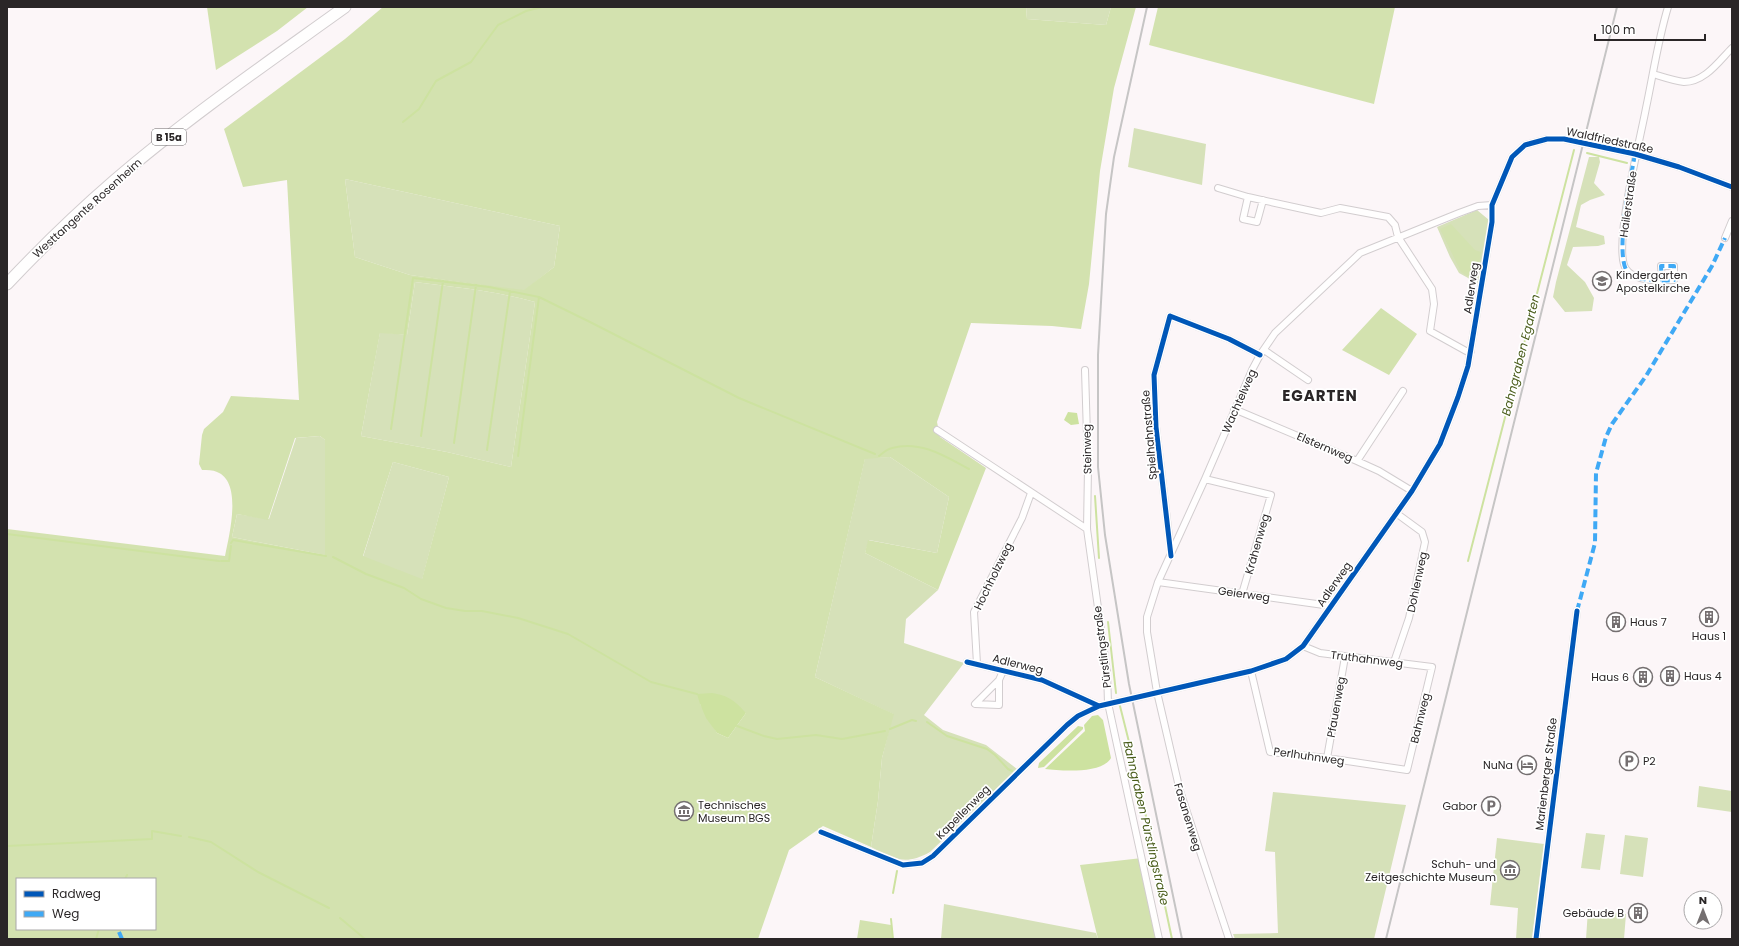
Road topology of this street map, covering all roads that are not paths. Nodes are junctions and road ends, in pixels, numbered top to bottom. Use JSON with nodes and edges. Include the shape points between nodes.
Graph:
{"nodes":[{"id":1,"x":344,"y":7,"type":"edge"},
{"id":2,"x":1668,"y":7,"type":"edge"},
{"id":3,"x":1732,"y":48,"type":"edge"},
{"id":4,"x":1653,"y":74,"type":"junction"},
{"id":5,"x":1635,"y":154,"type":"junction"},
{"id":6,"x":1732,"y":186,"type":"edge"},
{"id":7,"x":1218,"y":188,"type":"dead end"},
{"id":8,"x":1248,"y":197,"type":"junction"},
{"id":9,"x":1263,"y":200,"type":"junction"},
{"id":10,"x":1492,"y":205,"type":"junction"},
{"id":11,"x":1732,"y":221,"type":"edge"},
{"id":12,"x":1398,"y":236,"type":"junction"},
{"id":13,"x":1725,"y":238,"type":"dead end"},
{"id":14,"x":1662,"y":281,"type":"dead end"},
{"id":15,"x":7,"y":284,"type":"edge"},
{"id":16,"x":1470,"y":351,"type":"junction"},
{"id":17,"x":1262,"y":352,"type":"junction"},
{"id":18,"x":1085,"y":370,"type":"dead end"},
{"id":19,"x":1308,"y":380,"type":"dead end"},
{"id":20,"x":1403,"y":391,"type":"dead end"},
{"id":21,"x":1234,"y":409,"type":"junction"},
{"id":22,"x":937,"y":430,"type":"dead end"},
{"id":23,"x":1357,"y":461,"type":"junction"},
{"id":24,"x":1206,"y":479,"type":"junction"},
{"id":25,"x":1412,"y":491,"type":"junction"},
{"id":26,"x":1031,"y":493,"type":"junction"},
{"id":27,"x":1396,"y":513,"type":"junction"},
{"id":28,"x":1087,"y":529,"type":"junction"},
{"id":29,"x":1171,"y":556,"type":"junction"},
{"id":30,"x":1158,"y":582,"type":"junction"},
{"id":31,"x":1242,"y":594,"type":"junction"},
{"id":32,"x":1331,"y":606,"type":"junction"},
{"id":33,"x":1577,"y":611,"type":"dead end"},
{"id":34,"x":1303,"y":646,"type":"junction"},
{"id":35,"x":1345,"y":657,"type":"junction"},
{"id":36,"x":968,"y":662,"type":"dead end"},
{"id":37,"x":1394,"y":662,"type":"junction"},
{"id":38,"x":976,"y":664,"type":"junction"},
{"id":39,"x":1432,"y":667,"type":"joint"},
{"id":40,"x":1003,"y":671,"type":"junction"},
{"id":41,"x":1251,"y":671,"type":"junction"},
{"id":42,"x":999,"y":680,"type":"junction"},
{"id":43,"x":1157,"y":692,"type":"junction"},
{"id":44,"x":1108,"y":703,"type":"junction"},
{"id":45,"x":1099,"y":706,"type":"junction"},
{"id":46,"x":1327,"y":758,"type":"junction"},
{"id":47,"x":1407,"y":770,"type":"joint"},
{"id":48,"x":821,"y":832,"type":"dead end"},
{"id":49,"x":1159,"y":939,"type":"edge"},
{"id":50,"x":1229,"y":939,"type":"edge"},
{"id":51,"x":1536,"y":939,"type":"edge"}],
"edges":[{"from":1,"to":15,"type":"highway","name":"Westtangente Rosenheim","number":"B 15a","via":[[200,112],[114,181],[28,261]]},
{"from":2,"to":4,"type":"street","name":"Hailerstraße"},
{"from":3,"to":4,"type":"street","via":[[1712,70],[1696,80],[1684,82]]},
{"from":4,"to":5,"type":"street","name":"Hailerstraße"},
{"from":5,"to":6,"type":"street","name":"Waldfriedstraße"},
{"from":5,"to":10,"type":"street","name":"Waldfriedstraße","via":[[1564,139],[1547,139],[1525,145],[1512,157]]},
{"from":5,"to":14,"type":"street","name":"Hailerstraße","via":[[1623,235],[1623,260],[1625,268],[1636,278]]},
{"from":7,"to":8,"type":"street"},
{"from":8,"to":9,"type":"street"},
{"from":8,"to":9,"type":"street","via":[[1243,219],[1257,222]]},
{"from":9,"to":12,"type":"street","via":[[1321,213],[1340,208],[1388,217],[1395,225]]},
{"from":10,"to":12,"type":"street","name":"Wachtelweg","via":[[1458,212]]},
{"from":10,"to":16,"type":"street","name":"Adlerweg","via":[[1491,229]]},
{"from":11,"to":13,"type":"street"},
{"from":12,"to":16,"type":"street","via":[[1432,289],[1434,304],[1430,331]]},
{"from":12,"to":17,"type":"street","name":"Wachtelweg","via":[[1360,253],[1275,333]]},
{"from":16,"to":25,"type":"street","name":"Adlerweg","via":[[1466,373],[1440,444]]},
{"from":17,"to":19,"type":"street"},
{"from":17,"to":21,"type":"street","name":"Wachtelweg"},
{"from":17,"to":29,"type":"street","name":"Spielhahnstraße","via":[[1170,316],[1154,375],[1156,428]]},
{"from":18,"to":28,"type":"street","name":"Steinweg"},
{"from":20,"to":23,"type":"street"},
{"from":21,"to":23,"type":"street","name":"Elsternweg"},
{"from":21,"to":24,"type":"street","name":"Wachtelweg"},
{"from":22,"to":26,"type":"street"},
{"from":23,"to":25,"type":"street","name":"Elsternweg"},
{"from":24,"to":29,"type":"street","name":"Wachtelweg"},
{"from":24,"to":31,"type":"street","name":"Krähenweg","via":[[1271,495]]},
{"from":25,"to":27,"type":"street","name":"Adlerweg"},
{"from":26,"to":28,"type":"street"},
{"from":26,"to":38,"type":"street","name":"Hochholzweg","via":[[1022,518],[974,612]]},
{"from":27,"to":32,"type":"street","name":"Adlerweg"},
{"from":27,"to":37,"type":"street","name":"Dohlenweg","via":[[1422,532],[1425,542],[1409,618]]},
{"from":28,"to":44,"type":"street","name":"Pürstlingstraße","via":[[1107,672]]},
{"from":29,"to":30,"type":"street","name":"Wachtelweg"},
{"from":30,"to":31,"type":"street","name":"Geierweg"},
{"from":30,"to":43,"type":"street","name":"Wachtelweg","via":[[1147,617]]},
{"from":31,"to":32,"type":"street","name":"Geierweg"},
{"from":32,"to":34,"type":"street","name":"Adlerweg"},
{"from":33,"to":51,"type":"street","name":"Marienberger Straße"},
{"from":34,"to":35,"type":"street","name":"Truthahnweg","via":[[1320,653]]},
{"from":34,"to":41,"type":"street","name":"Adlerweg","via":[[1286,659]]},
{"from":35,"to":37,"type":"street","name":"Truthahnweg"},
{"from":35,"to":46,"type":"street","name":"Pfauenweg"},
{"from":36,"to":38,"type":"street","name":"Adlerweg"},
{"from":37,"to":39,"type":"street","name":"Truthahnweg"},
{"from":38,"to":40,"type":"street","name":"Adlerweg"},
{"from":39,"to":47,"type":"street","name":"Bahnweg"},
{"from":40,"to":42,"type":"street"},
{"from":40,"to":45,"type":"street","name":"Adlerweg","via":[[1042,680]]},
{"from":41,"to":43,"type":"street","name":"Adlerweg"},
{"from":41,"to":46,"type":"street","name":"Perlhuhnweg","via":[[1270,752]]},
{"from":42,"to":42,"type":"street","via":[[999,705],[974,704],[989,689]]},
{"from":43,"to":44,"type":"street","name":"Adlerweg"},
{"from":43,"to":50,"type":"street","name":"Fasanenweg","via":[[1180,791]]},
{"from":44,"to":45,"type":"street","name":"Adlerweg"},
{"from":44,"to":49,"type":"street","name":"Pürstlingstraße"},
{"from":45,"to":48,"type":"street","name":"Kapellenweg","via":[[1067,724],[938,851],[922,863],[903,865]]},
{"from":46,"to":47,"type":"street","name":"Perlhuhnweg"}]}
